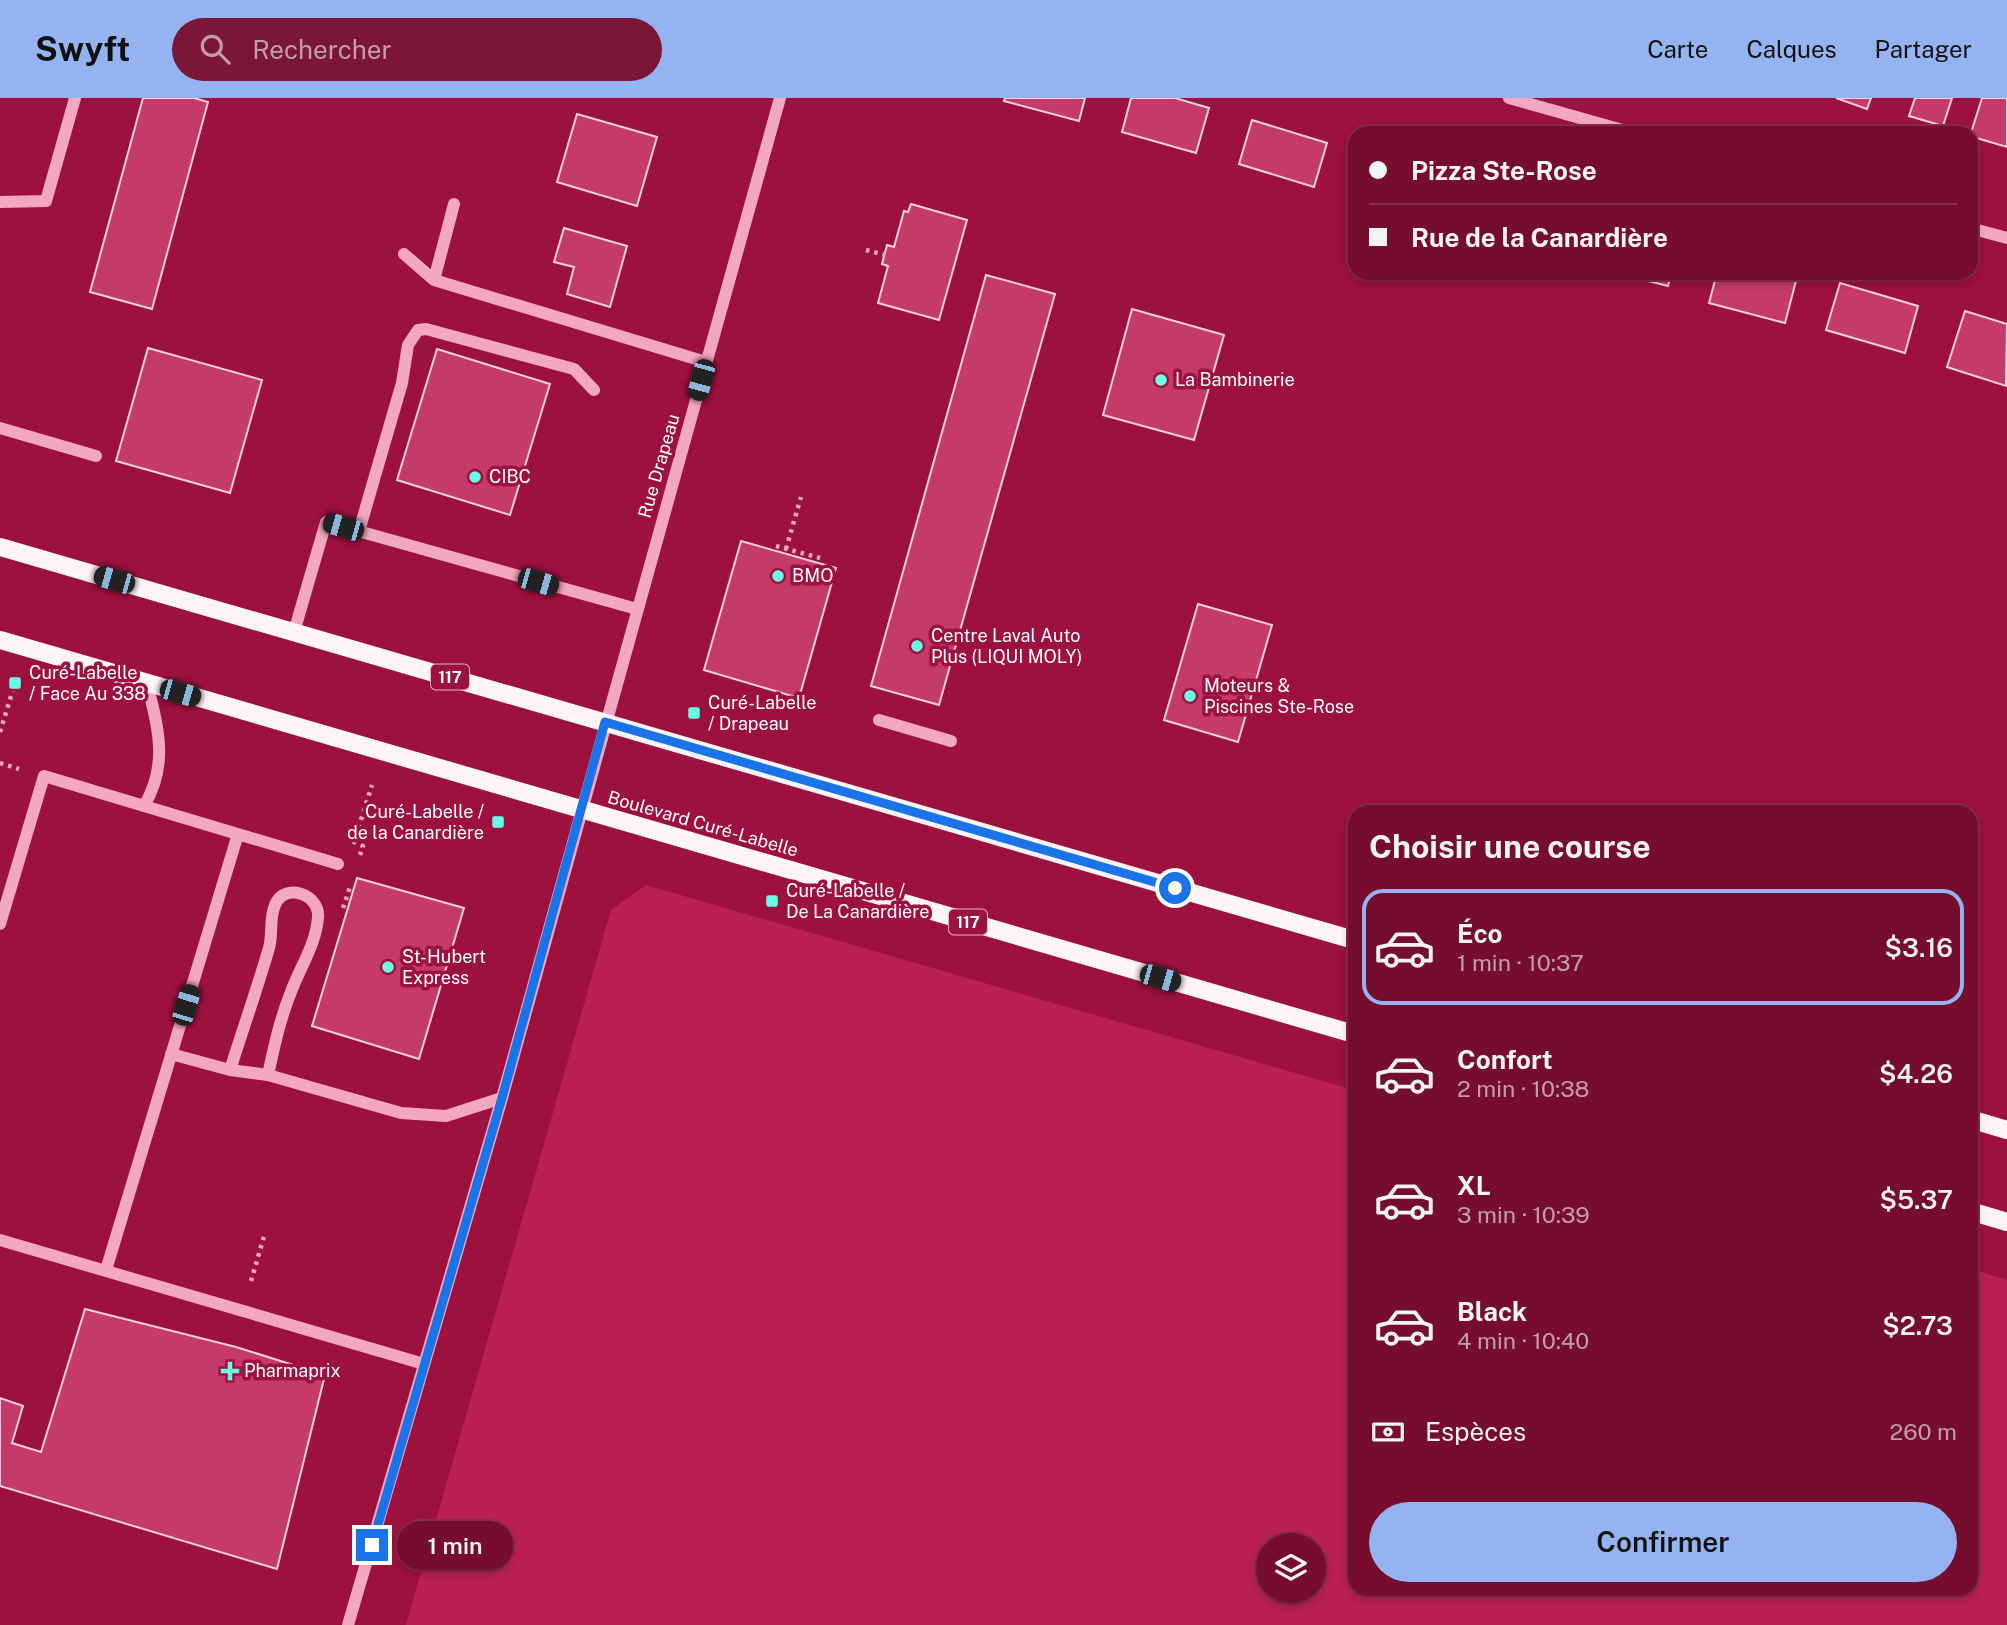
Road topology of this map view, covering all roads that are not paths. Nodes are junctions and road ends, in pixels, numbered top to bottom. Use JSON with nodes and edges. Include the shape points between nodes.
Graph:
{"nodes":[{"id":1,"x":75,"y":98,"type":"edge"},
{"id":2,"x":780,"y":98,"type":"edge"},
{"id":3,"x":1509,"y":98,"type":"edge"},
{"id":4,"x":1608,"y":126,"type":"edge"},
{"id":5,"x":0,"y":202,"type":"edge"},
{"id":6,"x":454,"y":204,"type":"dead end"},
{"id":7,"x":1978,"y":230,"type":"edge"},
{"id":8,"x":2007,"y":238,"type":"edge"},
{"id":9,"x":404,"y":254,"type":"dead end"},
{"id":10,"x":434,"y":280,"type":"junction"},
{"id":11,"x":706,"y":362,"type":"junction"},
{"id":12,"x":594,"y":390,"type":"dead end"},
{"id":13,"x":0,"y":428,"type":"edge"},
{"id":14,"x":96,"y":456,"type":"dead end"},
{"id":15,"x":359,"y":531,"type":"junction"},
{"id":16,"x":0,"y":547,"type":"edge"},
{"id":17,"x":637,"y":609,"type":"junction"},
{"id":18,"x":294,"y":632,"type":"junction"},
{"id":19,"x":0,"y":640,"type":"edge"},
{"id":20,"x":147,"y":683,"type":"junction"},
{"id":21,"x":879,"y":720,"type":"dead end"},
{"id":22,"x":605,"y":722,"type":"junction"},
{"id":23,"x":951,"y":741,"type":"dead end"},
{"id":24,"x":144,"y":806,"type":"junction"},
{"id":25,"x":582,"y":810,"type":"junction"},
{"id":26,"x":238,"y":834,"type":"junction"},
{"id":27,"x":338,"y":864,"type":"dead end"},
{"id":28,"x":0,"y":923,"type":"edge"},
{"id":29,"x":1348,"y":938,"type":"edge"},
{"id":30,"x":1348,"y":1032,"type":"edge"},
{"id":31,"x":171,"y":1054,"type":"junction"},
{"id":32,"x":230,"y":1070,"type":"junction"},
{"id":33,"x":268,"y":1074,"type":"junction"},
{"id":34,"x":502,"y":1098,"type":"junction"},
{"id":35,"x":1978,"y":1121,"type":"edge"},
{"id":36,"x":2007,"y":1130,"type":"edge"},
{"id":37,"x":1978,"y":1213,"type":"edge"},
{"id":38,"x":2007,"y":1222,"type":"edge"},
{"id":39,"x":0,"y":1240,"type":"edge"},
{"id":40,"x":106,"y":1270,"type":"junction"},
{"id":41,"x":424,"y":1364,"type":"junction"},
{"id":42,"x":348,"y":1625,"type":"edge"}],
"edges":[{"from":1,"to":5,"type":"street","via":[[46,201]]},
{"from":2,"to":11,"type":"street","name":"Rue Drapeau"},
{"from":3,"to":4,"type":"street"},
{"from":6,"to":10,"type":"street"},
{"from":7,"to":8,"type":"street"},
{"from":9,"to":10,"type":"street"},
{"from":10,"to":11,"type":"street"},
{"from":11,"to":17,"type":"street","name":"Rue Drapeau"},
{"from":12,"to":15,"type":"street","via":[[574,369],[418,330],[408,345],[402,383]]},
{"from":13,"to":14,"type":"street"},
{"from":15,"to":17,"type":"street"},
{"from":15,"to":18,"type":"street","via":[[326,522]]},
{"from":16,"to":18,"type":"main road","number":"117"},
{"from":17,"to":22,"type":"street","name":"Rue Drapeau"},
{"from":18,"to":22,"type":"main road","number":"117"},
{"from":19,"to":20,"type":"main road","name":"Boulevard Curé-Labelle","number":"117"},
{"from":20,"to":24,"type":"street","via":[[159,762],[154,789]]},
{"from":20,"to":25,"type":"main road","name":"Boulevard Curé-Labelle","number":"117"},
{"from":21,"to":23,"type":"street"},
{"from":22,"to":25,"type":"street","name":"Rue Drapeau"},
{"from":22,"to":29,"type":"main road","number":"117"},
{"from":24,"to":26,"type":"street"},
{"from":24,"to":28,"type":"street","via":[[44,776]]},
{"from":25,"to":30,"type":"main road","name":"Boulevard Curé-Labelle","number":"117"},
{"from":25,"to":34,"type":"street","name":"Rue Drapeau"},
{"from":26,"to":27,"type":"street"},
{"from":26,"to":31,"type":"street"},
{"from":31,"to":32,"type":"street"},
{"from":31,"to":40,"type":"street"},
{"from":32,"to":33,"type":"street"},
{"from":32,"to":33,"type":"street","via":[[270,943],[275,905],[286,894],[296,892],[313,899],[318,916]]},
{"from":33,"to":34,"type":"street","via":[[425,1116],[460,1114]]},
{"from":34,"to":41,"type":"street","name":"Rue Drapeau"},
{"from":35,"to":36,"type":"main road"},
{"from":37,"to":38,"type":"main road"},
{"from":39,"to":40,"type":"street"},
{"from":40,"to":41,"type":"street"},
{"from":41,"to":42,"type":"street","name":"Rue Drapeau"}]}
